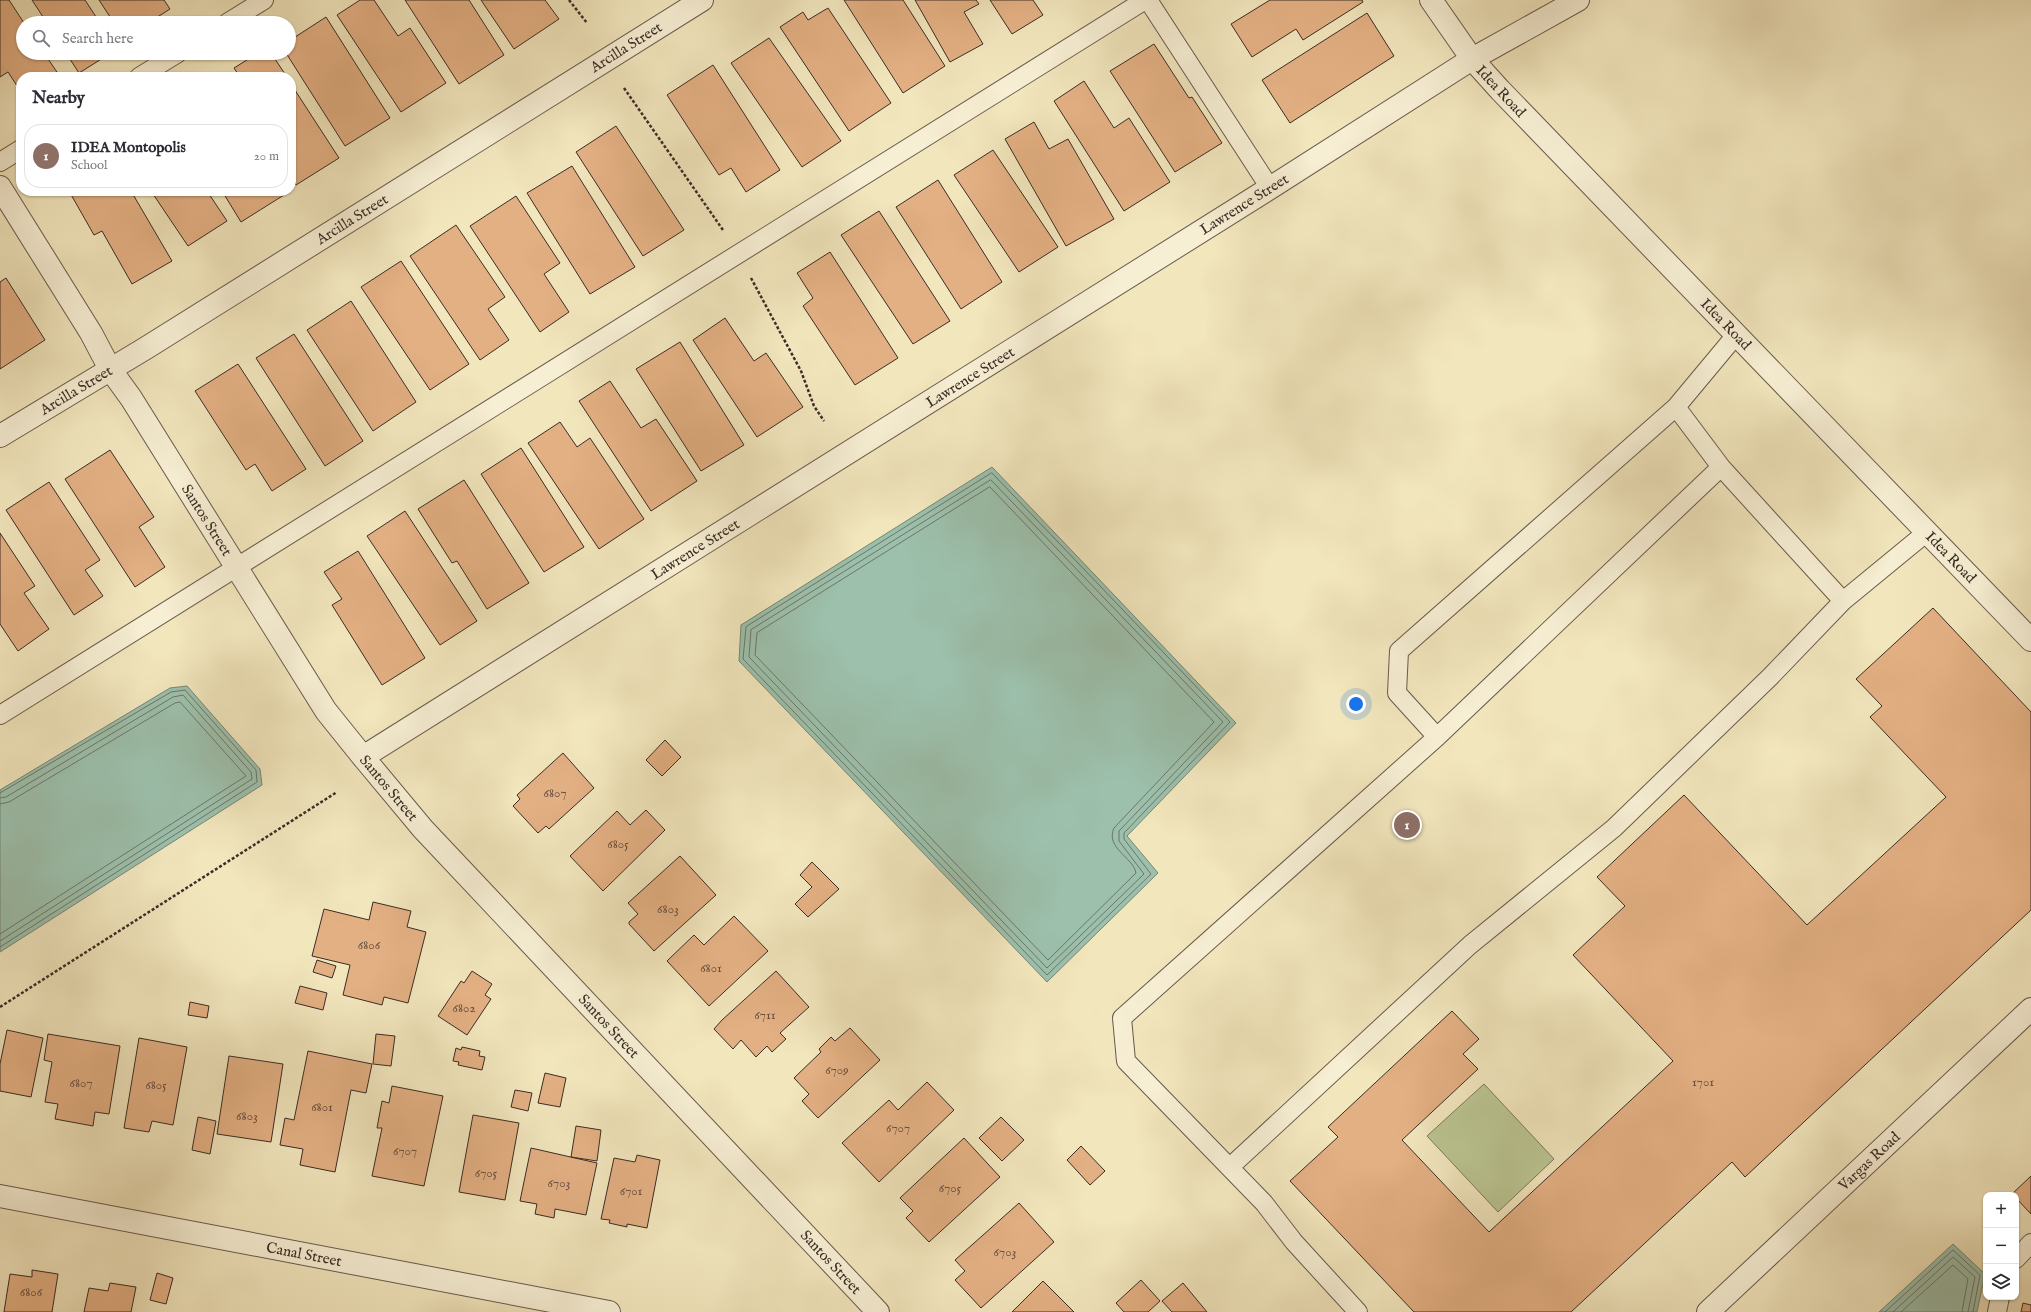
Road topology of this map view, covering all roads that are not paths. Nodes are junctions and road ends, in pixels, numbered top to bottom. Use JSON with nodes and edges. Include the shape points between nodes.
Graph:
{"nodes":[{"id":1,"x":264,"y":0,"type":"edge"},
{"id":2,"x":702,"y":0,"type":"edge"},
{"id":3,"x":1145,"y":0,"type":"edge"},
{"id":4,"x":1148,"y":0,"type":"edge"},
{"id":5,"x":1431,"y":0,"type":"edge"},
{"id":6,"x":1578,"y":0,"type":"edge"},
{"id":7,"x":238,"y":16,"type":"edge"},
{"id":8,"x":1472,"y":59,"type":"junction"},
{"id":9,"x":167,"y":60,"type":"edge"},
{"id":10,"x":147,"y":72,"type":"edge"},
{"id":11,"x":16,"y":152,"type":"edge"},
{"id":12,"x":0,"y":162,"type":"edge"},
{"id":13,"x":0,"y":187,"type":"edge"},
{"id":14,"x":1270,"y":188,"type":"junction"},
{"id":15,"x":1736,"y":335,"type":"junction"},
{"id":16,"x":110,"y":369,"type":"junction"},
{"id":17,"x":1676,"y":407,"type":"junction"},
{"id":18,"x":0,"y":436,"type":"edge"},
{"id":19,"x":1721,"y":467,"type":"junction"},
{"id":20,"x":1927,"y":532,"type":"junction"},
{"id":21,"x":236,"y":567,"type":"junction"},
{"id":22,"x":1843,"y":601,"type":"junction"},
{"id":23,"x":2031,"y":640,"type":"edge"},
{"id":24,"x":0,"y":714,"type":"edge"},
{"id":25,"x":1437,"y":737,"type":"junction"},
{"id":26,"x":363,"y":757,"type":"junction"},
{"id":27,"x":2031,"y":1009,"type":"edge"},
{"id":28,"x":1230,"y":1166,"type":"junction"},
{"id":29,"x":0,"y":1196,"type":"edge"},
{"id":30,"x":2031,"y":1243,"type":"edge"},
{"id":31,"x":2019,"y":1256,"type":"edge"},
{"id":32,"x":1999,"y":1300,"type":"edge"},
{"id":33,"x":609,"y":1312,"type":"edge"},
{"id":34,"x":878,"y":1312,"type":"edge"},
{"id":35,"x":1358,"y":1312,"type":"edge"},
{"id":36,"x":1708,"y":1312,"type":"edge"},
{"id":37,"x":1997,"y":1312,"type":"edge"}],
"edges":[{"from":1,"to":7,"type":"lane"},
{"from":2,"to":16,"type":"street","name":"Arcilla Street"},
{"from":3,"to":21,"type":"lane"},
{"from":4,"to":14,"type":"lane"},
{"from":5,"to":8,"type":"street","name":"Idea Road"},
{"from":6,"to":8,"type":"street","name":"Lawrence Street"},
{"from":8,"to":14,"type":"street","name":"Lawrence Street"},
{"from":8,"to":15,"type":"street","name":"Idea Road"},
{"from":9,"to":10,"type":"lane"},
{"from":11,"to":12,"type":"lane"},
{"from":13,"to":16,"type":"street","name":"Santos Street","via":[[91,333]]},
{"from":14,"to":26,"type":"street","name":"Lawrence Street"},
{"from":15,"to":17,"type":"lane"},
{"from":15,"to":20,"type":"street","name":"Idea Road"},
{"from":16,"to":18,"type":"street","name":"Arcilla Street"},
{"from":16,"to":21,"type":"street","name":"Santos Street","via":[[131,398]]},
{"from":17,"to":19,"type":"lane"},
{"from":17,"to":25,"type":"lane","via":[[1399,651],[1397,693]]},
{"from":19,"to":22,"type":"lane"},
{"from":19,"to":25,"type":"lane"},
{"from":20,"to":22,"type":"lane"},
{"from":20,"to":23,"type":"street","name":"Idea Road"},
{"from":21,"to":24,"type":"lane"},
{"from":21,"to":26,"type":"street","name":"Santos Street","via":[[326,711]]},
{"from":22,"to":28,"type":"lane","via":[[1770,677],[1614,828],[1470,945]]},
{"from":25,"to":28,"type":"lane","via":[[1122,1018],[1126,1061]]},
{"from":26,"to":34,"type":"street","name":"Santos Street","via":[[423,829]]},
{"from":27,"to":36,"type":"street","name":"Vargas Road"},
{"from":28,"to":35,"type":"lane"},
{"from":29,"to":33,"type":"street","name":"Canal Street"},
{"from":30,"to":31,"type":"lane"},
{"from":32,"to":37,"type":"lane"}]}
